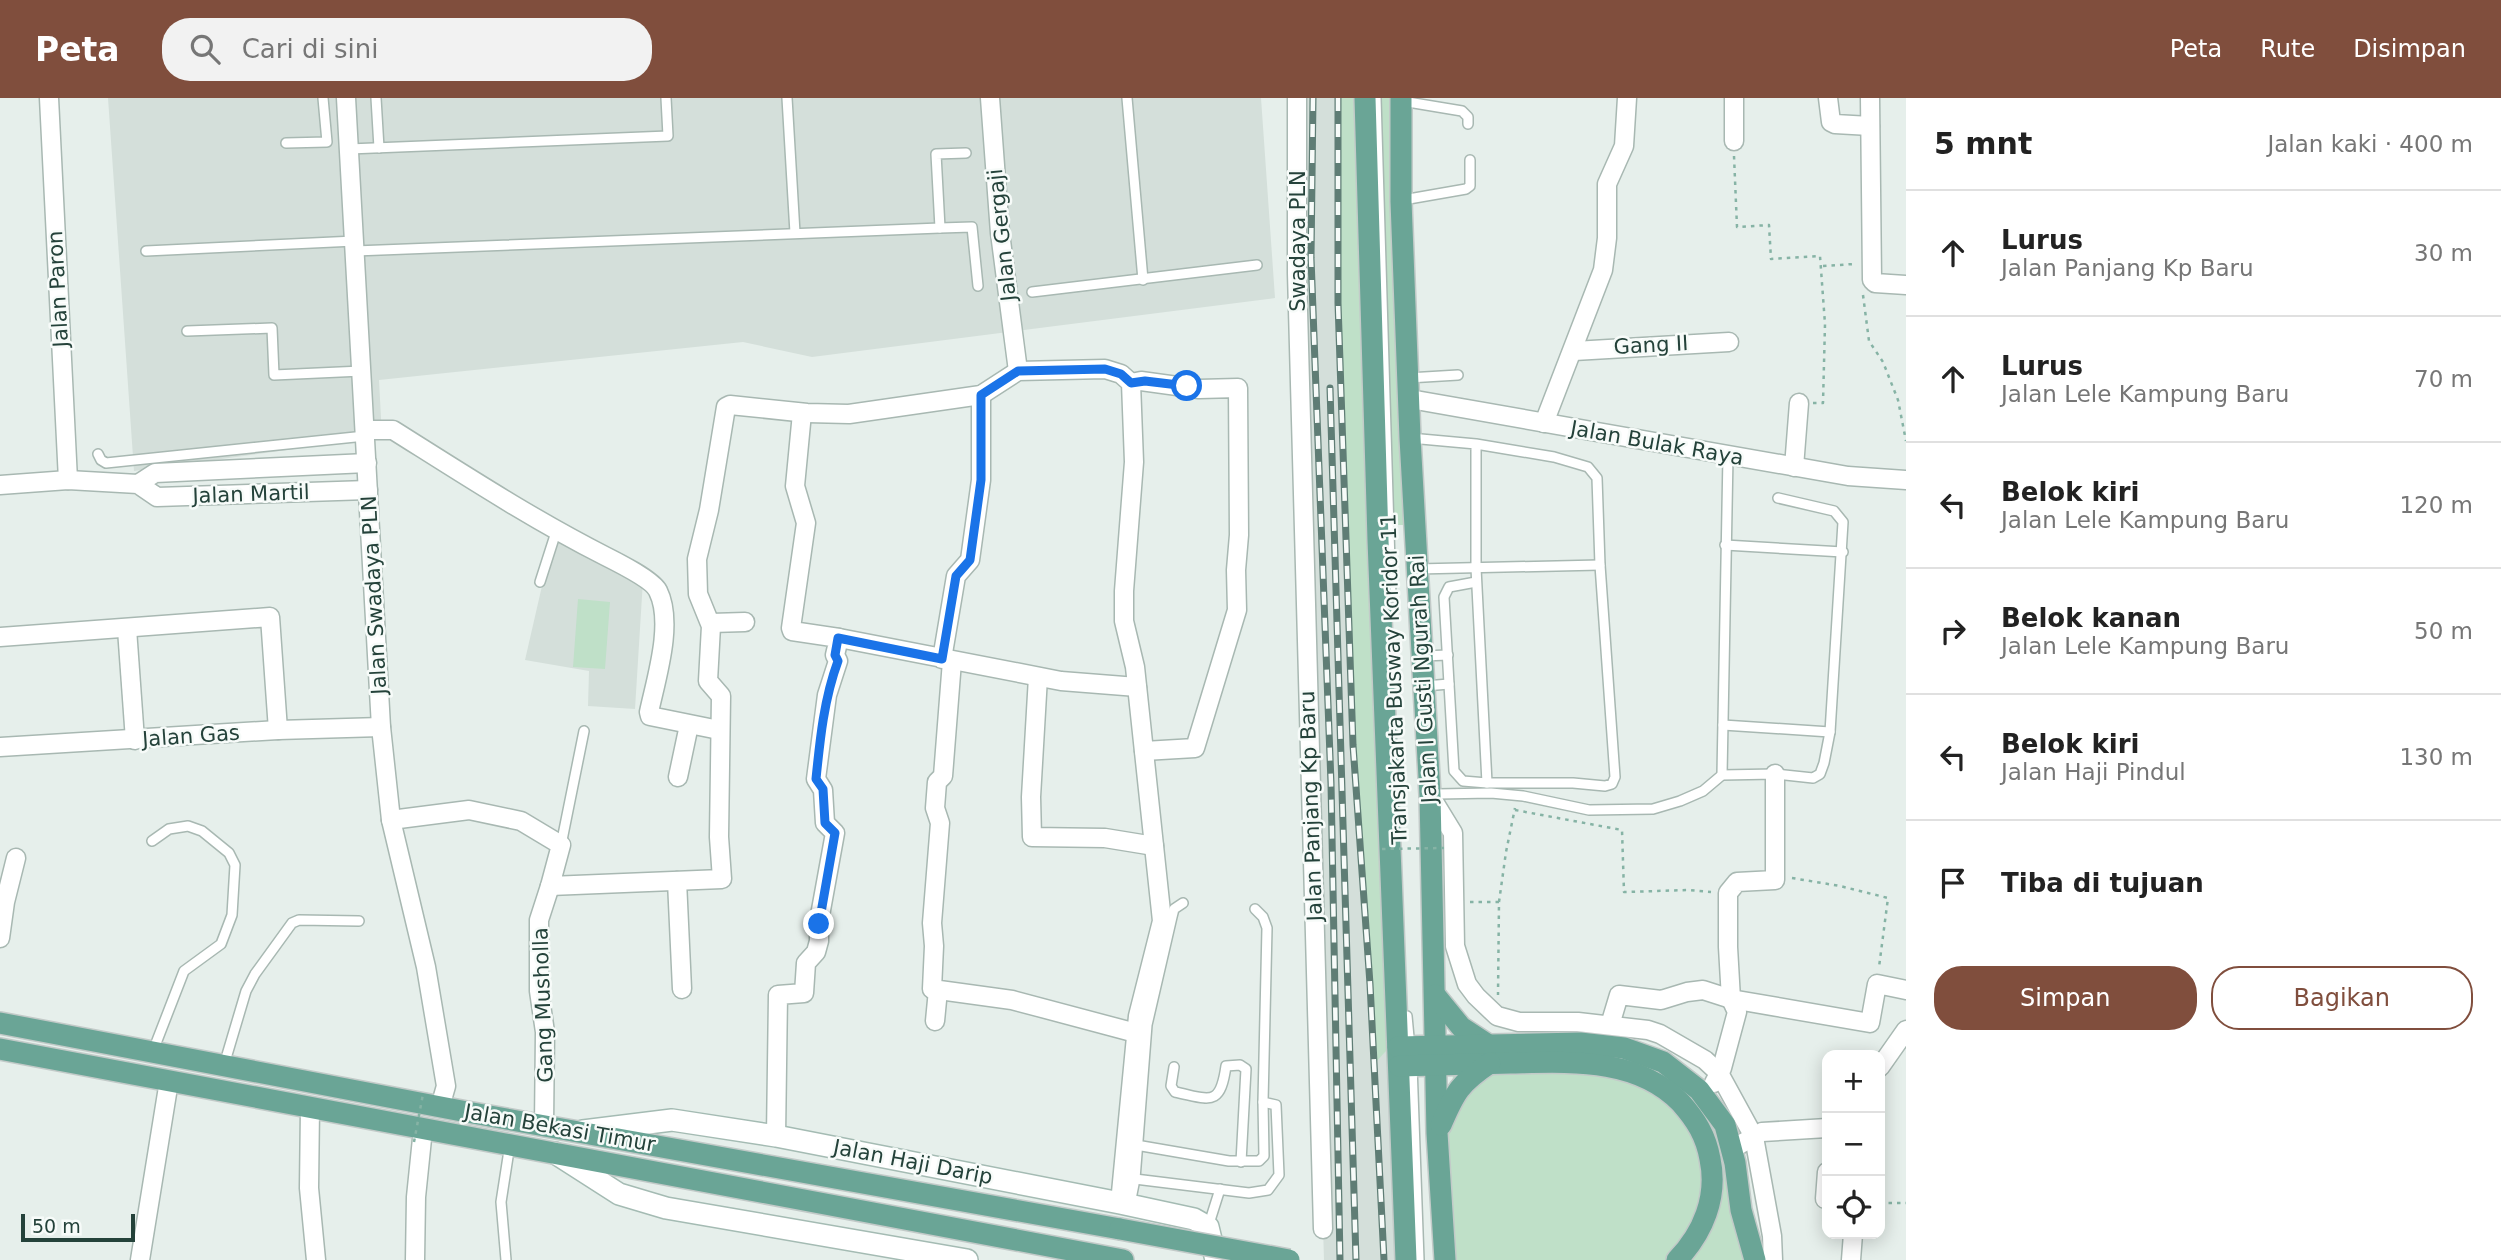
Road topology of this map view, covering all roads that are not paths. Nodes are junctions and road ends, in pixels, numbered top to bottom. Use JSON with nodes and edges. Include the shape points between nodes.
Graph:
{"nodes":[{"id":1,"x":49,"y":98,"type":"edge"},
{"id":2,"x":323,"y":98,"type":"edge"},
{"id":3,"x":346,"y":98,"type":"edge"},
{"id":4,"x":376,"y":98,"type":"edge"},
{"id":5,"x":667,"y":98,"type":"edge"},
{"id":6,"x":787,"y":98,"type":"edge"},
{"id":7,"x":990,"y":98,"type":"edge"},
{"id":8,"x":1127,"y":98,"type":"edge"},
{"id":9,"x":1297,"y":98,"type":"edge"},
{"id":10,"x":1365,"y":98,"type":"edge"},
{"id":11,"x":1376,"y":98,"type":"edge"},
{"id":12,"x":1627,"y":98,"type":"edge"},
{"id":13,"x":1734,"y":98,"type":"edge"},
{"id":14,"x":1828,"y":98,"type":"edge"},
{"id":15,"x":1870,"y":98,"type":"edge"},
{"id":16,"x":1401,"y":99,"type":"edge"},
{"id":17,"x":1468,"y":124,"type":"dead end"},
{"id":18,"x":1870,"y":127,"type":"junction"},
{"id":19,"x":1734,"y":141,"type":"road end"},
{"id":20,"x":327,"y":142,"type":"junction"},
{"id":21,"x":286,"y":144,"type":"dead end"},
{"id":22,"x":349,"y":145,"type":"junction"},
{"id":23,"x":379,"y":148,"type":"junction"},
{"id":24,"x":967,"y":153,"type":"dead end"},
{"id":25,"x":1469,"y":160,"type":"dead end"},
{"id":26,"x":1401,"y":201,"type":"junction"},
{"id":27,"x":940,"y":228,"type":"junction"},
{"id":28,"x":795,"y":233,"type":"junction"},
{"id":29,"x":355,"y":246,"type":"junction"},
{"id":30,"x":146,"y":251,"type":"dead end"},
{"id":31,"x":1257,"y":265,"type":"dead end"},
{"id":32,"x":1143,"y":280,"type":"junction"},
{"id":33,"x":1906,"y":285,"type":"edge"},
{"id":34,"x":978,"y":286,"type":"dead end"},
{"id":35,"x":1032,"y":292,"type":"dead end"},
{"id":36,"x":187,"y":331,"type":"dead end"},
{"id":37,"x":1729,"y":342,"type":"dead end"},
{"id":38,"x":1574,"y":351,"type":"junction"},
{"id":39,"x":362,"y":371,"type":"junction"},
{"id":40,"x":1018,"y":371,"type":"junction"},
{"id":41,"x":1458,"y":375,"type":"dead end"},
{"id":42,"x":1131,"y":383,"type":"junction"},
{"id":43,"x":1300,"y":384,"type":"joint"},
{"id":44,"x":1409,"y":388,"type":"junction"},
{"id":45,"x":981,"y":395,"type":"junction"},
{"id":46,"x":1800,"y":403,"type":"road end"},
{"id":47,"x":802,"y":413,"type":"junction"},
{"id":48,"x":1544,"y":423,"type":"junction"},
{"id":49,"x":365,"y":433,"type":"junction"},
{"id":50,"x":1410,"y":438,"type":"junction"},
{"id":51,"x":1476,"y":444,"type":"junction"},
{"id":52,"x":98,"y":454,"type":"dead end"},
{"id":53,"x":1728,"y":456,"type":"junction"},
{"id":54,"x":367,"y":463,"type":"junction"},
{"id":55,"x":1794,"y":467,"type":"junction"},
{"id":56,"x":68,"y":480,"type":"junction"},
{"id":57,"x":1906,"y":480,"type":"edge"},
{"id":58,"x":138,"y":484,"type":"junction"},
{"id":59,"x":0,"y":485,"type":"edge"},
{"id":60,"x":368,"y":490,"type":"junction"},
{"id":61,"x":1778,"y":498,"type":"dead end"},
{"id":62,"x":556,"y":532,"type":"junction"},
{"id":63,"x":1725,"y":545,"type":"junction"},
{"id":64,"x":1843,"y":552,"type":"junction"},
{"id":65,"x":1600,"y":565,"type":"junction"},
{"id":66,"x":1475,"y":568,"type":"junction"},
{"id":67,"x":1417,"y":569,"type":"junction"},
{"id":68,"x":540,"y":582,"type":"dead end"},
{"id":69,"x":1476,"y":582,"type":"junction"},
{"id":70,"x":745,"y":622,"type":"dead end"},
{"id":71,"x":711,"y":623,"type":"junction"},
{"id":72,"x":127,"y":629,"type":"junction"},
{"id":73,"x":0,"y":637,"type":"edge"},
{"id":74,"x":838,"y":638,"type":"junction"},
{"id":75,"x":1448,"y":655,"type":"junction"},
{"id":76,"x":1423,"y":656,"type":"junction"},
{"id":77,"x":947,"y":660,"type":"junction"},
{"id":78,"x":1038,"y":677,"type":"junction"},
{"id":79,"x":1449,"y":684,"type":"junction"},
{"id":80,"x":1424,"y":685,"type":"junction"},
{"id":81,"x":1137,"y":687,"type":"junction"},
{"id":82,"x":689,"y":724,"type":"junction"},
{"id":83,"x":1723,"y":726,"type":"junction"},
{"id":84,"x":381,"y":727,"type":"junction"},
{"id":85,"x":278,"y":730,"type":"junction"},
{"id":86,"x":719,"y":730,"type":"junction"},
{"id":87,"x":584,"y":731,"type":"dead end"},
{"id":88,"x":1830,"y":732,"type":"junction"},
{"id":89,"x":135,"y":740,"type":"junction"},
{"id":90,"x":0,"y":747,"type":"edge"},
{"id":91,"x":1144,"y":751,"type":"junction"},
{"id":92,"x":1776,"y":774,"type":"junction"},
{"id":93,"x":1722,"y":775,"type":"junction"},
{"id":94,"x":678,"y":777,"type":"dead end"},
{"id":95,"x":1487,"y":783,"type":"junction"},
{"id":96,"x":1434,"y":795,"type":"junction"},
{"id":97,"x":391,"y":820,"type":"junction"},
{"id":98,"x":152,"y":842,"type":"dead end"},
{"id":99,"x":561,"y":845,"type":"junction"},
{"id":100,"x":1154,"y":846,"type":"junction"},
{"id":101,"x":16,"y":858,"type":"dead end"},
{"id":102,"x":677,"y":881,"type":"junction"},
{"id":103,"x":550,"y":886,"type":"junction"},
{"id":104,"x":1183,"y":903,"type":"dead end"},
{"id":105,"x":1255,"y":909,"type":"dead end"},
{"id":106,"x":359,"y":921,"type":"dead end"},
{"id":107,"x":0,"y":938,"type":"edge"},
{"id":108,"x":682,"y":989,"type":"dead end"},
{"id":109,"x":938,"y":990,"type":"junction"},
{"id":110,"x":1906,"y":990,"type":"edge"},
{"id":111,"x":1435,"y":995,"type":"junction"},
{"id":112,"x":1731,"y":999,"type":"junction"},
{"id":113,"x":935,"y":1021,"type":"dead end"},
{"id":114,"x":0,"y":1023,"type":"edge"},
{"id":115,"x":1610,"y":1025,"type":"junction"},
{"id":116,"x":1906,"y":1030,"type":"edge"},
{"id":117,"x":1136,"y":1033,"type":"junction"},
{"id":118,"x":1579,"y":1033,"type":"junction"},
{"id":119,"x":0,"y":1049,"type":"edge"},
{"id":120,"x":152,"y":1053,"type":"junction"},
{"id":121,"x":1489,"y":1054,"type":"junction"},
{"id":122,"x":1436,"y":1056,"type":"junction"},
{"id":123,"x":1405,"y":1057,"type":"junction"},
{"id":124,"x":1885,"y":1060,"type":"edge"},
{"id":125,"x":223,"y":1067,"type":"junction"},
{"id":126,"x":1174,"y":1068,"type":"dead end"},
{"id":127,"x":1719,"y":1073,"type":"junction"},
{"id":128,"x":169,"y":1081,"type":"junction"},
{"id":129,"x":443,"y":1097,"type":"junction"},
{"id":130,"x":1706,"y":1098,"type":"junction"},
{"id":131,"x":1263,"y":1102,"type":"junction"},
{"id":132,"x":310,"y":1108,"type":"junction"},
{"id":133,"x":544,"y":1125,"type":"junction"},
{"id":134,"x":1822,"y":1128,"type":"edge"},
{"id":135,"x":581,"y":1131,"type":"junction"},
{"id":136,"x":1437,"y":1133,"type":"junction"},
{"id":137,"x":419,"y":1136,"type":"junction"},
{"id":138,"x":776,"y":1136,"type":"junction"},
{"id":139,"x":1754,"y":1137,"type":"junction"},
{"id":140,"x":510,"y":1144,"type":"junction"},
{"id":141,"x":1136,"y":1145,"type":"junction"},
{"id":142,"x":1732,"y":1149,"type":"junction"},
{"id":143,"x":555,"y":1153,"type":"junction"},
{"id":144,"x":1241,"y":1162,"type":"junction"},
{"id":145,"x":1135,"y":1179,"type":"junction"},
{"id":146,"x":1220,"y":1189,"type":"junction"},
{"id":147,"x":1125,"y":1204,"type":"junction"},
{"id":148,"x":1208,"y":1227,"type":"junction"},
{"id":149,"x":1323,"y":1229,"type":"dead end"},
{"id":150,"x":1853,"y":1239,"type":"edge"},
{"id":151,"x":1119,"y":1259,"type":"edge"},
{"id":152,"x":139,"y":1260,"type":"edge"},
{"id":153,"x":316,"y":1260,"type":"edge"},
{"id":154,"x":415,"y":1260,"type":"edge"},
{"id":155,"x":506,"y":1260,"type":"edge"},
{"id":156,"x":967,"y":1260,"type":"edge"},
{"id":157,"x":1216,"y":1260,"type":"edge"},
{"id":158,"x":1289,"y":1260,"type":"edge"},
{"id":159,"x":1406,"y":1260,"type":"edge"},
{"id":160,"x":1419,"y":1260,"type":"edge"},
{"id":161,"x":1445,"y":1260,"type":"edge"},
{"id":162,"x":1677,"y":1260,"type":"edge"},
{"id":163,"x":1755,"y":1260,"type":"edge"},
{"id":164,"x":1773,"y":1260,"type":"edge"},
{"id":165,"x":1851,"y":1260,"type":"edge"}],
"edges":[{"from":1,"to":56,"type":"street","name":"Jalan Paron"},
{"from":2,"to":20,"type":"lane"},
{"from":3,"to":22,"type":"street","name":"Jalan Swadaya PLN"},
{"from":4,"to":23,"type":"lane"},
{"from":5,"to":23,"type":"lane","via":[[668,136]]},
{"from":6,"to":28,"type":"lane"},
{"from":7,"to":40,"type":"street","name":"Jalan Gergaji","via":[[1000,233]]},
{"from":8,"to":32,"type":"lane"},
{"from":9,"to":43,"type":"street","name":"Swadaya PLN"},
{"from":10,"to":123,"type":"main road","name":"Jalan I Gusti Ngurah Rai","via":[[1378,549]]},
{"from":11,"to":123,"type":"lane","name":"Transjakarta Busway Koridor 11"},
{"from":12,"to":38,"type":"street","via":[[1624,146],[1607,184],[1603,270]]},
{"from":13,"to":19,"type":"street"},
{"from":14,"to":18,"type":"street","via":[[1830,122]]},
{"from":15,"to":18,"type":"street"},
{"from":16,"to":17,"type":"lane","via":[[1462,111]]},
{"from":16,"to":26,"type":"main road","name":"Jalan I Gusti Ngurah Rai"},
{"from":18,"to":33,"type":"street","via":[[1874,283]]},
{"from":20,"to":21,"type":"lane"},
{"from":20,"to":22,"type":"lane"},
{"from":22,"to":23,"type":"lane"},
{"from":22,"to":29,"type":"street","name":"Jalan Swadaya PLN"},
{"from":24,"to":27,"type":"lane","via":[[936,154]]},
{"from":25,"to":26,"type":"lane","via":[[1471,181],[1466,189]]},
{"from":26,"to":44,"type":"main road","name":"Jalan I Gusti Ngurah Rai"},
{"from":27,"to":28,"type":"lane"},
{"from":27,"to":34,"type":"lane","via":[[972,227]]},
{"from":28,"to":29,"type":"lane"},
{"from":29,"to":30,"type":"lane"},
{"from":29,"to":39,"type":"street","name":"Jalan Swadaya PLN"},
{"from":31,"to":32,"type":"lane"},
{"from":32,"to":35,"type":"lane"},
{"from":36,"to":39,"type":"lane","via":[[272,328],[274,375]]},
{"from":37,"to":38,"type":"street","name":"Gang II"},
{"from":38,"to":48,"type":"street"},
{"from":39,"to":49,"type":"street","name":"Jalan Swadaya PLN"},
{"from":40,"to":42,"type":"street","via":[[1105,369]]},
{"from":40,"to":45,"type":"street"},
{"from":41,"to":44,"type":"lane"},
{"from":42,"to":81,"type":"street","via":[[1134,462],[1124,621]]},
{"from":42,"to":91,"type":"street","via":[[1238,388],[1237,610],[1195,748]]},
{"from":43,"to":149,"type":"street","name":"Jalan Panjang Kp Baru"},
{"from":44,"to":48,"type":"street","name":"Jalan Bulak Raya"},
{"from":44,"to":50,"type":"main road","name":"Jalan I Gusti Ngurah Rai"},
{"from":45,"to":47,"type":"street","via":[[849,414]]},
{"from":45,"to":77,"type":"street","via":[[981,480],[970,560],[956,576]]},
{"from":46,"to":55,"type":"street"},
{"from":47,"to":71,"type":"street","via":[[730,405],[724,409],[697,559],[698,594]]},
{"from":47,"to":74,"type":"street","via":[[795,486],[806,523],[791,628]]},
{"from":48,"to":53,"type":"street","name":"Jalan Bulak Raya"},
{"from":49,"to":52,"type":"lane","via":[[106,463]]},
{"from":49,"to":54,"type":"street","name":"Jalan Swadaya PLN"},
{"from":49,"to":62,"type":"street","via":[[393,430]]},
{"from":50,"to":51,"type":"lane"},
{"from":50,"to":67,"type":"main road","name":"Jalan I Gusti Ngurah Rai"},
{"from":51,"to":65,"type":"lane","via":[[1588,467],[1597,478]]},
{"from":51,"to":66,"type":"lane"},
{"from":53,"to":55,"type":"street","name":"Jalan Bulak Raya"},
{"from":53,"to":63,"type":"lane"},
{"from":54,"to":58,"type":"street","name":"Jalan Martil","via":[[156,472]]},
{"from":54,"to":60,"type":"street","name":"Jalan Swadaya PLN"},
{"from":55,"to":57,"type":"street","name":"Jalan Bulak Raya"},
{"from":56,"to":58,"type":"street","name":"Jalan Martil"},
{"from":56,"to":59,"type":"street","name":"Jalan Martil"},
{"from":58,"to":60,"type":"street","name":"Jalan Martil","via":[[157,497]]},
{"from":60,"to":84,"type":"street","name":"Jalan Swadaya PLN"},
{"from":61,"to":64,"type":"lane","via":[[1839,515]]},
{"from":62,"to":68,"type":"lane"},
{"from":62,"to":82,"type":"street","via":[[620,563],[658,589],[664,626],[649,712],[650,716]]},
{"from":63,"to":64,"type":"lane"},
{"from":63,"to":83,"type":"lane"},
{"from":64,"to":88,"type":"lane"},
{"from":65,"to":66,"type":"lane"},
{"from":65,"to":95,"type":"lane","via":[[1612,784]]},
{"from":66,"to":67,"type":"lane"},
{"from":66,"to":69,"type":"lane"},
{"from":67,"to":76,"type":"main road","name":"Jalan I Gusti Ngurah Rai"},
{"from":69,"to":75,"type":"lane","via":[[1445,591]]},
{"from":69,"to":95,"type":"lane"},
{"from":70,"to":71,"type":"street"},
{"from":71,"to":86,"type":"street","via":[[708,681],[721,694]]},
{"from":72,"to":73,"type":"street"},
{"from":72,"to":85,"type":"street","via":[[271,617]]},
{"from":72,"to":89,"type":"street"},
{"from":74,"to":77,"type":"street"},
{"from":74,"to":138,"type":"street","via":[[838,661],[824,710],[816,779],[823,789],[825,823],[835,833],[819,941],[814,956],[806,962],[803,993],[778,995]]},
{"from":75,"to":76,"type":"lane"},
{"from":75,"to":79,"type":"lane"},
{"from":76,"to":80,"type":"main road","name":"Jalan I Gusti Ngurah Rai"},
{"from":77,"to":78,"type":"street"},
{"from":77,"to":109,"type":"street","via":[[943,776],[937,782],[935,804],[940,823],[932,989]]},
{"from":78,"to":81,"type":"street"},
{"from":78,"to":100,"type":"street","via":[[1032,837],[1105,838]]},
{"from":79,"to":80,"type":"lane"},
{"from":79,"to":95,"type":"lane","via":[[1454,771],[1463,781]]},
{"from":80,"to":96,"type":"main road","name":"Jalan I Gusti Ngurah Rai"},
{"from":81,"to":91,"type":"street"},
{"from":82,"to":86,"type":"street"},
{"from":82,"to":94,"type":"street"},
{"from":83,"to":88,"type":"lane"},
{"from":83,"to":93,"type":"lane"},
{"from":84,"to":85,"type":"street","name":"Jalan Gas"},
{"from":84,"to":97,"type":"street","name":"Jalan Swadaya PLN"},
{"from":85,"to":89,"type":"street","name":"Jalan Gas"},
{"from":86,"to":102,"type":"street","via":[[722,879]]},
{"from":87,"to":99,"type":"lane"},
{"from":88,"to":92,"type":"lane","via":[[1820,774],[1812,778]]},
{"from":89,"to":90,"type":"street","name":"Jalan Gas"},
{"from":91,"to":100,"type":"street"},
{"from":92,"to":93,"type":"lane"},
{"from":92,"to":112,"type":"street","via":[[1775,880],[1737,882],[1728,893]]},
{"from":93,"to":96,"type":"lane","via":[[1703,790],[1653,809],[1588,810],[1491,793]]},
{"from":96,"to":111,"type":"main road","name":"Jalan I Gusti Ngurah Rai"},
{"from":96,"to":118,"type":"street","via":[[1453,833],[1455,946],[1467,984],[1497,1016]]},
{"from":97,"to":99,"type":"street","via":[[469,810],[521,821]]},
{"from":97,"to":129,"type":"street","name":"Jalan Swadaya PLN","via":[[426,967]]},
{"from":98,"to":120,"type":"lane","via":[[169,829],[188,826],[202,831],[229,853],[235,866],[232,915],[221,944],[184,971]]},
{"from":99,"to":103,"type":"street","name":"Gang Musholla"},
{"from":100,"to":117,"type":"street","via":[[1162,920]]},
{"from":101,"to":107,"type":"street"},
{"from":102,"to":103,"type":"street"},
{"from":102,"to":108,"type":"street"},
{"from":103,"to":133,"type":"street","name":"Gang Musholla","via":[[539,920]]},
{"from":104,"to":141,"type":"lane","via":[[1174,909],[1147,1025]]},
{"from":105,"to":131,"type":"lane","via":[[1267,928]]},
{"from":106,"to":125,"type":"lane","via":[[299,919],[292,923],[246,991]]},
{"from":109,"to":113,"type":"street"},
{"from":109,"to":117,"type":"street","via":[[1012,1000]]},
{"from":110,"to":112,"type":"street","via":[[1877,984],[1870,1023]]},
{"from":111,"to":121,"type":"main road"},
{"from":111,"to":122,"type":"main road","name":"Jalan I Gusti Ngurah Rai"},
{"from":112,"to":115,"type":"street","via":[[1703,990],[1661,1000],[1619,995]]},
{"from":112,"to":127,"type":"street","via":[[1737,1012]]},
{"from":114,"to":120,"type":"main road","name":"Jalan Bekasi Timur"},
{"from":115,"to":118,"type":"street"},
{"from":115,"to":127,"type":"street","via":[[1660,1034]]},
{"from":116,"to":124,"type":"street"},
{"from":117,"to":147,"type":"street"},
{"from":118,"to":121,"type":"main road"},
{"from":118,"to":130,"type":"main road","via":[[1649,1056],[1674,1069]]},
{"from":119,"to":128,"type":"main road","name":"Jalan Bekasi Timur"},
{"from":120,"to":125,"type":"main road","name":"Jalan Bekasi Timur"},
{"from":121,"to":122,"type":"main road"},
{"from":121,"to":136,"type":"main road","via":[[1453,1095]]},
{"from":121,"to":162,"type":"main road","via":[[1614,1067],[1651,1080],[1674,1097],[1704,1136],[1712,1165],[1706,1216],[1700,1232]]},
{"from":122,"to":123,"type":"main road"},
{"from":122,"to":136,"type":"main road","name":"Jalan I Gusti Ngurah Rai"},
{"from":123,"to":159,"type":"main road","name":"Jalan I Gusti Ngurah Rai"},
{"from":123,"to":160,"type":"lane","name":"Transjakarta Busway Koridor 11"},
{"from":125,"to":129,"type":"main road","name":"Jalan Bekasi Timur"},
{"from":126,"to":144,"type":"lane","via":[[1171,1086],[1175,1092],[1208,1098],[1221,1092],[1226,1066],[1246,1069]]},
{"from":127,"to":130,"type":"street"},
{"from":127,"to":139,"type":"street"},
{"from":128,"to":132,"type":"main road","name":"Jalan Bekasi Timur"},
{"from":128,"to":152,"type":"street"},
{"from":129,"to":133,"type":"main road","name":"Jalan Bekasi Timur","via":[[467,1112]]},
{"from":130,"to":142,"type":"main road","via":[[1725,1125]]},
{"from":131,"to":144,"type":"lane","via":[[1264,1156],[1259,1161]]},
{"from":131,"to":146,"type":"lane","via":[[1276,1105],[1279,1175],[1268,1190]]},
{"from":132,"to":137,"type":"main road","name":"Jalan Bekasi Timur"},
{"from":132,"to":153,"type":"street","via":[[309,1188]]},
{"from":133,"to":135,"type":"main road","name":"Jalan Bekasi Timur"},
{"from":134,"to":139,"type":"street","via":[[1762,1132]]},
{"from":135,"to":138,"type":"main road","name":"Jalan Haji Darip","via":[[672,1120]]},
{"from":135,"to":158,"type":"main road","name":"Jalan Bekasi Timur","bridge":true},
{"from":136,"to":161,"type":"main road","name":"Jalan I Gusti Ngurah Rai"},
{"from":137,"to":140,"type":"main road","name":"Jalan Bekasi Timur"},
{"from":137,"to":154,"type":"street"},
{"from":138,"to":147,"type":"main road","name":"Jalan Haji Darip"},
{"from":139,"to":142,"type":"street"},
{"from":139,"to":164,"type":"street"},
{"from":140,"to":143,"type":"main road","name":"Jalan Bekasi Timur"},
{"from":140,"to":155,"type":"lane","via":[[501,1202]]},
{"from":141,"to":144,"type":"lane"},
{"from":141,"to":145,"type":"lane"},
{"from":142,"to":163,"type":"main road","via":[[1741,1210]]},
{"from":143,"to":151,"type":"main road","name":"Jalan Bekasi Timur"},
{"from":143,"to":156,"type":"main road","via":[[619,1194],[666,1208]]},
{"from":145,"to":146,"type":"lane"},
{"from":145,"to":147,"type":"lane"},
{"from":146,"to":148,"type":"lane"},
{"from":147,"to":148,"type":"main road","name":"Jalan Haji Darip","via":[[1194,1219]]},
{"from":148,"to":157,"type":"main road"},
{"from":150,"to":165,"type":"street"}]}
